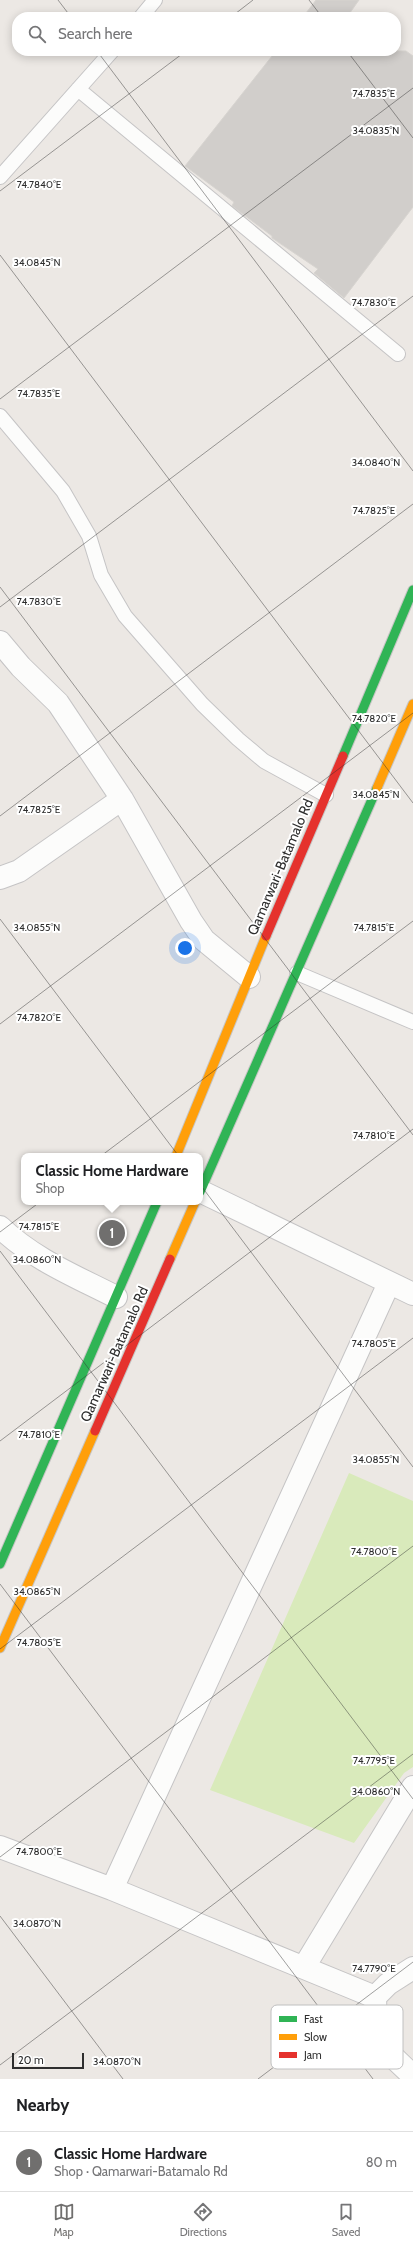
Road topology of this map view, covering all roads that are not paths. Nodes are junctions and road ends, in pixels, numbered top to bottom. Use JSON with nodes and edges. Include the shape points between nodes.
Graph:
{"nodes":[{"id":1,"x":155,"y":0,"type":"edge"},
{"id":2,"x":145,"y":12,"type":"edge"},
{"id":3,"x":108,"y":56,"type":"edge"},
{"id":4,"x":78,"y":89,"type":"junction"},
{"id":5,"x":0,"y":177,"type":"edge"},
{"id":6,"x":398,"y":354,"type":"dead end"},
{"id":7,"x":0,"y":416,"type":"edge"},
{"id":8,"x":413,"y":590,"type":"edge"},
{"id":9,"x":0,"y":642,"type":"edge"},
{"id":10,"x":413,"y":704,"type":"edge"},
{"id":11,"x":326,"y":796,"type":"junction"},
{"id":12,"x":122,"y":799,"type":"junction"},
{"id":13,"x":0,"y":878,"type":"edge"},
{"id":14,"x":297,"y":973,"type":"junction"},
{"id":15,"x":249,"y":977,"type":"junction"},
{"id":16,"x":413,"y":1022,"type":"edge"},
{"id":17,"x":177,"y":1153,"type":"edge"},
{"id":18,"x":203,"y":1184,"type":"edge"},
{"id":19,"x":203,"y":1192,"type":"edge"},
{"id":20,"x":156,"y":1205,"type":"edge"},
{"id":21,"x":194,"y":1205,"type":"edge"},
{"id":22,"x":0,"y":1227,"type":"edge"},
{"id":23,"x":389,"y":1283,"type":"junction"},
{"id":24,"x":413,"y":1294,"type":"edge"},
{"id":25,"x":116,"y":1297,"type":"junction"},
{"id":26,"x":0,"y":1564,"type":"edge"},
{"id":27,"x":0,"y":1648,"type":"edge"},
{"id":28,"x":413,"y":1787,"type":"edge"},
{"id":29,"x":0,"y":1847,"type":"edge"},
{"id":30,"x":112,"y":1889,"type":"junction"},
{"id":31,"x":304,"y":1967,"type":"junction"},
{"id":32,"x":413,"y":1968,"type":"edge"},
{"id":33,"x":375,"y":1997,"type":"junction"},
{"id":34,"x":375,"y":2005,"type":"edge"},
{"id":35,"x":403,"y":2066,"type":"edge"},
{"id":36,"x":413,"y":2076,"type":"edge"}],
"edges":[{"from":1,"to":2,"type":"lane"},
{"from":3,"to":4,"type":"lane"},
{"from":4,"to":5,"type":"lane"},
{"from":4,"to":6,"type":"lane"},
{"from":7,"to":11,"type":"lane","via":[[63,491],[89,536],[101,575],[125,616],[140,634],[202,704],[238,739],[264,760]]},
{"from":8,"to":11,"type":"main road","name":"Qamarwari-Batamalo Rd"},
{"from":9,"to":12,"type":"street","via":[[58,704]]},
{"from":10,"to":14,"type":"main road"},
{"from":11,"to":15,"type":"main road","name":"Qamarwari-Batamalo Rd"},
{"from":12,"to":13,"type":"street","via":[[19,871]]},
{"from":12,"to":15,"type":"street","via":[[204,940]]},
{"from":14,"to":16,"type":"lane"},
{"from":14,"to":18,"type":"main road"},
{"from":15,"to":17,"type":"main road","name":"Qamarwari-Batamalo Rd"},
{"from":19,"to":23,"type":"street"},
{"from":20,"to":25,"type":"main road","name":"Qamarwari-Batamalo Rd"},
{"from":21,"to":27,"type":"main road","name":"Qamarwari-Batamalo Rd"},
{"from":22,"to":25,"type":"street","via":[[16,1243],[41,1260]]},
{"from":23,"to":24,"type":"street"},
{"from":23,"to":30,"type":"street"},
{"from":25,"to":26,"type":"main road","name":"Qamarwari-Batamalo Rd"},
{"from":28,"to":31,"type":"street"},
{"from":29,"to":30,"type":"street"},
{"from":30,"to":31,"type":"street"},
{"from":31,"to":33,"type":"street"},
{"from":32,"to":33,"type":"street","via":[[388,1984]]},
{"from":33,"to":34,"type":"street"},
{"from":35,"to":36,"type":"street"}]}
